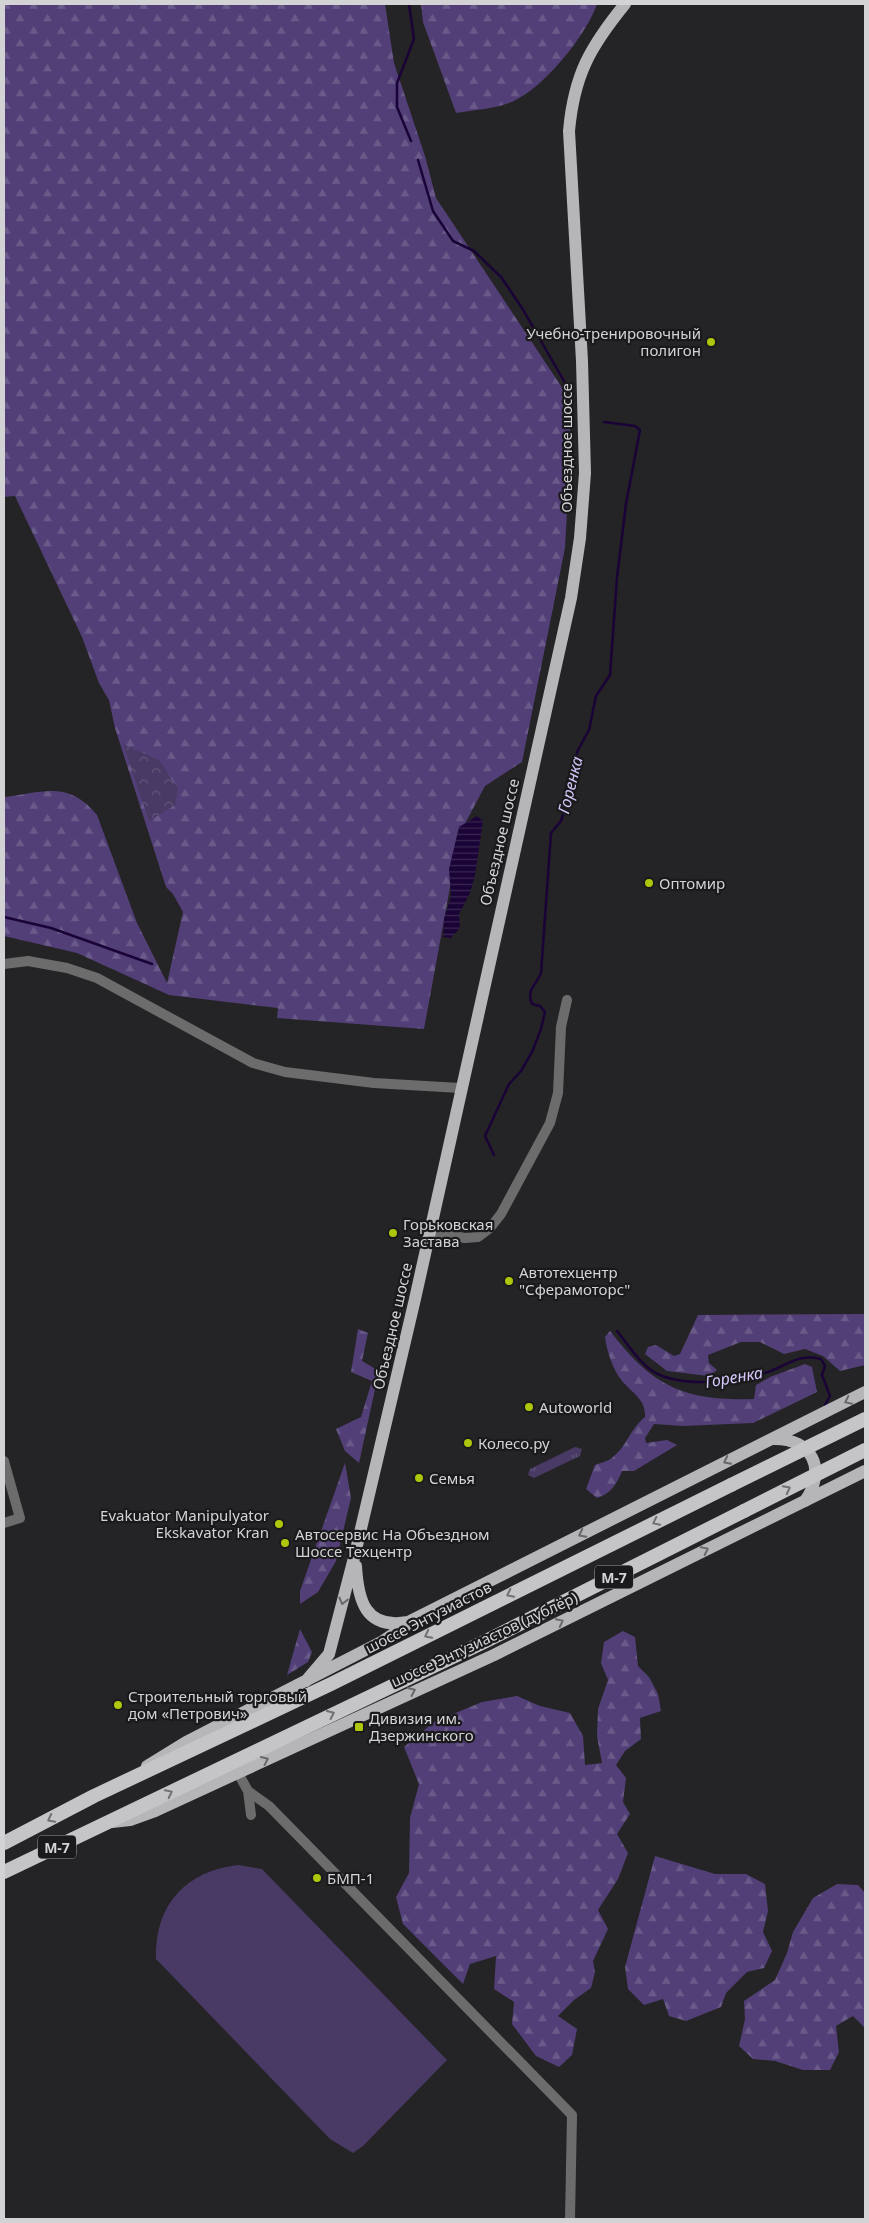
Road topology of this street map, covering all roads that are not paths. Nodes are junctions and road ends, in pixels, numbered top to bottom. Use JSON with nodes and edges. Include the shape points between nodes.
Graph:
{"nodes":[{"id":1,"x":625,"y":4,"type":"edge"},
{"id":2,"x":4,"y":964,"type":"edge"},
{"id":3,"x":567,"y":1000,"type":"dead end"},
{"id":4,"x":460,"y":1088,"type":"junction"},
{"id":5,"x":430,"y":1232,"type":"junction"},
{"id":6,"x":865,"y":1392,"type":"edge"},
{"id":7,"x":865,"y":1419,"type":"edge"},
{"id":8,"x":771,"y":1439,"type":"junction"},
{"id":9,"x":865,"y":1450,"type":"edge"},
{"id":10,"x":4,"y":1461,"type":"edge"},
{"id":11,"x":861,"y":1473,"type":"edge"},
{"id":12,"x":805,"y":1501,"type":"junction"},
{"id":13,"x":4,"y":1523,"type":"edge"},
{"id":14,"x":355,"y":1554,"type":"junction"},
{"id":15,"x":414,"y":1620,"type":"junction"},
{"id":16,"x":306,"y":1681,"type":"junction"},
{"id":17,"x":238,"y":1773,"type":"junction"},
{"id":18,"x":248,"y":1791,"type":"junction"},
{"id":19,"x":94,"y":1796,"type":"junction"},
{"id":20,"x":251,"y":1814,"type":"dead end"},
{"id":21,"x":110,"y":1822,"type":"junction"},
{"id":22,"x":4,"y":1843,"type":"edge"},
{"id":23,"x":4,"y":1872,"type":"edge"},
{"id":24,"x":570,"y":2219,"type":"edge"}],
"edges":[{"from":1,"to":4,"type":"main road","name":"Объездное шоссе","via":[[604,30],[580,70],[572,102],[569,131],[585,473],[580,538],[568,608]]},
{"from":2,"to":4,"type":"street","via":[[28,961],[67,968],[97,978],[253,1063],[277,1070],[329,1079]]},
{"from":3,"to":5,"type":"street","via":[[561,1027],[558,1093],[550,1123],[501,1214],[478,1237]]},
{"from":4,"to":5,"type":"main road","name":"Объездное шоссе"},
{"from":5,"to":14,"type":"main road","name":"Объездное шоссе"},
{"from":6,"to":8,"type":"main road","one_way":true},
{"from":7,"to":19,"type":"highway","name":"шоссе Энтузиастов","number":"М-7","one_way":true,"bridge":true,"via":[[331,1684]]},
{"from":8,"to":12,"type":"main road","via":[[795,1442],[812,1458],[816,1481]]},
{"from":8,"to":15,"type":"main road","one_way":true},
{"from":21,"to":9,"type":"highway","number":"М-7","one_way":true,"bridge":true,"via":[[289,1733],[484,1642]]},
{"from":10,"to":13,"type":"street","via":[[20,1518]]},
{"from":11,"to":12,"type":"main road","name":"шоссе Энтузиастов (дублёр)"},
{"from":17,"to":12,"type":"main road","name":"шоссе Энтузиастов (дублёр)","one_way":true,"via":[[494,1655]]},
{"from":14,"to":15,"type":"main road","via":[[358,1590],[367,1610],[386,1622],[400,1624]]},
{"from":14,"to":16,"type":"main road","name":"Объездное шоссе","one_way":true,"via":[[329,1654]]},
{"from":15,"to":16,"type":"main road"},
{"from":16,"to":19,"type":"main road","via":[[186,1742]]},
{"from":17,"to":18,"type":"street"},
{"from":17,"to":21,"type":"main road","name":"шоссе Энтузиастов (дублёр)","via":[[155,1811],[130,1820]]},
{"from":18,"to":20,"type":"street"},
{"from":18,"to":24,"type":"street","via":[[269,1806],[572,2116]]},
{"from":19,"to":22,"type":"highway","name":"шоссе Энтузиастов","number":"М-7","one_way":true},
{"from":21,"to":23,"type":"highway","number":"М-7"}]}
